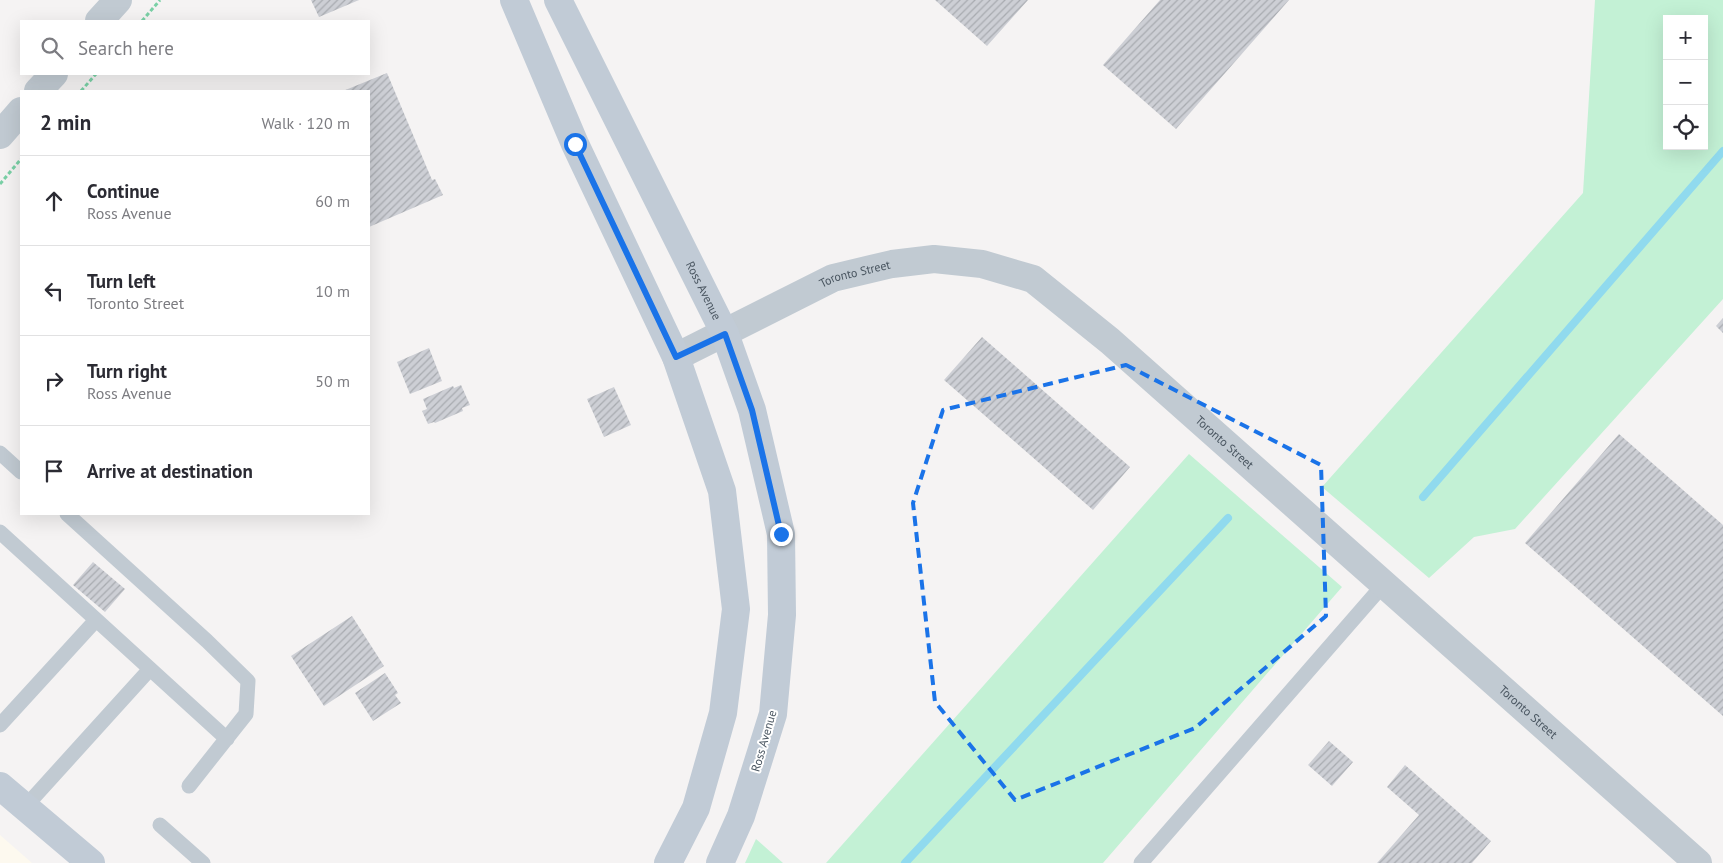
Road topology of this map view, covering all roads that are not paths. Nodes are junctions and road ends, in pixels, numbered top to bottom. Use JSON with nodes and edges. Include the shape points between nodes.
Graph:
{"nodes":[{"id":1,"x":118,"y":0,"type":"edge"},
{"id":2,"x":514,"y":0,"type":"edge"},
{"id":3,"x":558,"y":0,"type":"edge"},
{"id":4,"x":100,"y":20,"type":"edge"},
{"id":5,"x":53,"y":75,"type":"edge"},
{"id":6,"x":39,"y":90,"type":"edge"},
{"id":7,"x":20,"y":112,"type":"edge"},
{"id":8,"x":0,"y":135,"type":"edge"},
{"id":9,"x":725,"y":334,"type":"junction"},
{"id":10,"x":676,"y":357,"type":"junction"},
{"id":11,"x":0,"y":453,"type":"edge"},
{"id":12,"x":20,"y":471,"type":"edge"},
{"id":13,"x":68,"y":515,"type":"edge"},
{"id":14,"x":0,"y":532,"type":"edge"},
{"id":15,"x":1384,"y":584,"type":"junction"},
{"id":16,"x":96,"y":620,"type":"junction"},
{"id":17,"x":150,"y":669,"type":"junction"},
{"id":18,"x":0,"y":725,"type":"edge"},
{"id":19,"x":227,"y":739,"type":"junction"},
{"id":20,"x":0,"y":786,"type":"edge"},
{"id":21,"x":189,"y":786,"type":"dead end"},
{"id":22,"x":25,"y":807,"type":"junction"},
{"id":23,"x":160,"y":825,"type":"dead end"},
{"id":24,"x":91,"y":863,"type":"edge"},
{"id":25,"x":203,"y":863,"type":"edge"},
{"id":26,"x":668,"y":863,"type":"edge"},
{"id":27,"x":720,"y":863,"type":"edge"},
{"id":28,"x":1141,"y":863,"type":"edge"},
{"id":29,"x":1698,"y":863,"type":"edge"}],
"edges":[{"from":1,"to":4,"type":"street"},
{"from":2,"to":10,"type":"main road","via":[[575,144]]},
{"from":3,"to":9,"type":"main road","name":"Ross Avenue"},
{"from":5,"to":6,"type":"street"},
{"from":7,"to":8,"type":"street"},
{"from":9,"to":10,"type":"street","name":"Toronto Street"},
{"from":9,"to":15,"type":"street","name":"Toronto Street","via":[[833,278],[892,264],[934,259],[982,264],[1033,279],[1110,341]]},
{"from":9,"to":27,"type":"main road","name":"Ross Avenue","via":[[752,410],[781,534],[782,615],[773,714],[741,816]]},
{"from":10,"to":26,"type":"main road","via":[[722,491],[736,609],[723,713],[696,808]]},
{"from":11,"to":12,"type":"lane"},
{"from":13,"to":19,"type":"lane","via":[[248,681],[246,714]]},
{"from":14,"to":16,"type":"lane"},
{"from":15,"to":28,"type":"lane"},
{"from":15,"to":29,"type":"street","name":"Toronto Street"},
{"from":16,"to":17,"type":"lane"},
{"from":16,"to":18,"type":"lane"},
{"from":17,"to":19,"type":"lane"},
{"from":17,"to":22,"type":"lane"},
{"from":19,"to":21,"type":"lane"},
{"from":20,"to":22,"type":"main road"},
{"from":22,"to":24,"type":"main road"},
{"from":23,"to":25,"type":"lane"}]}
